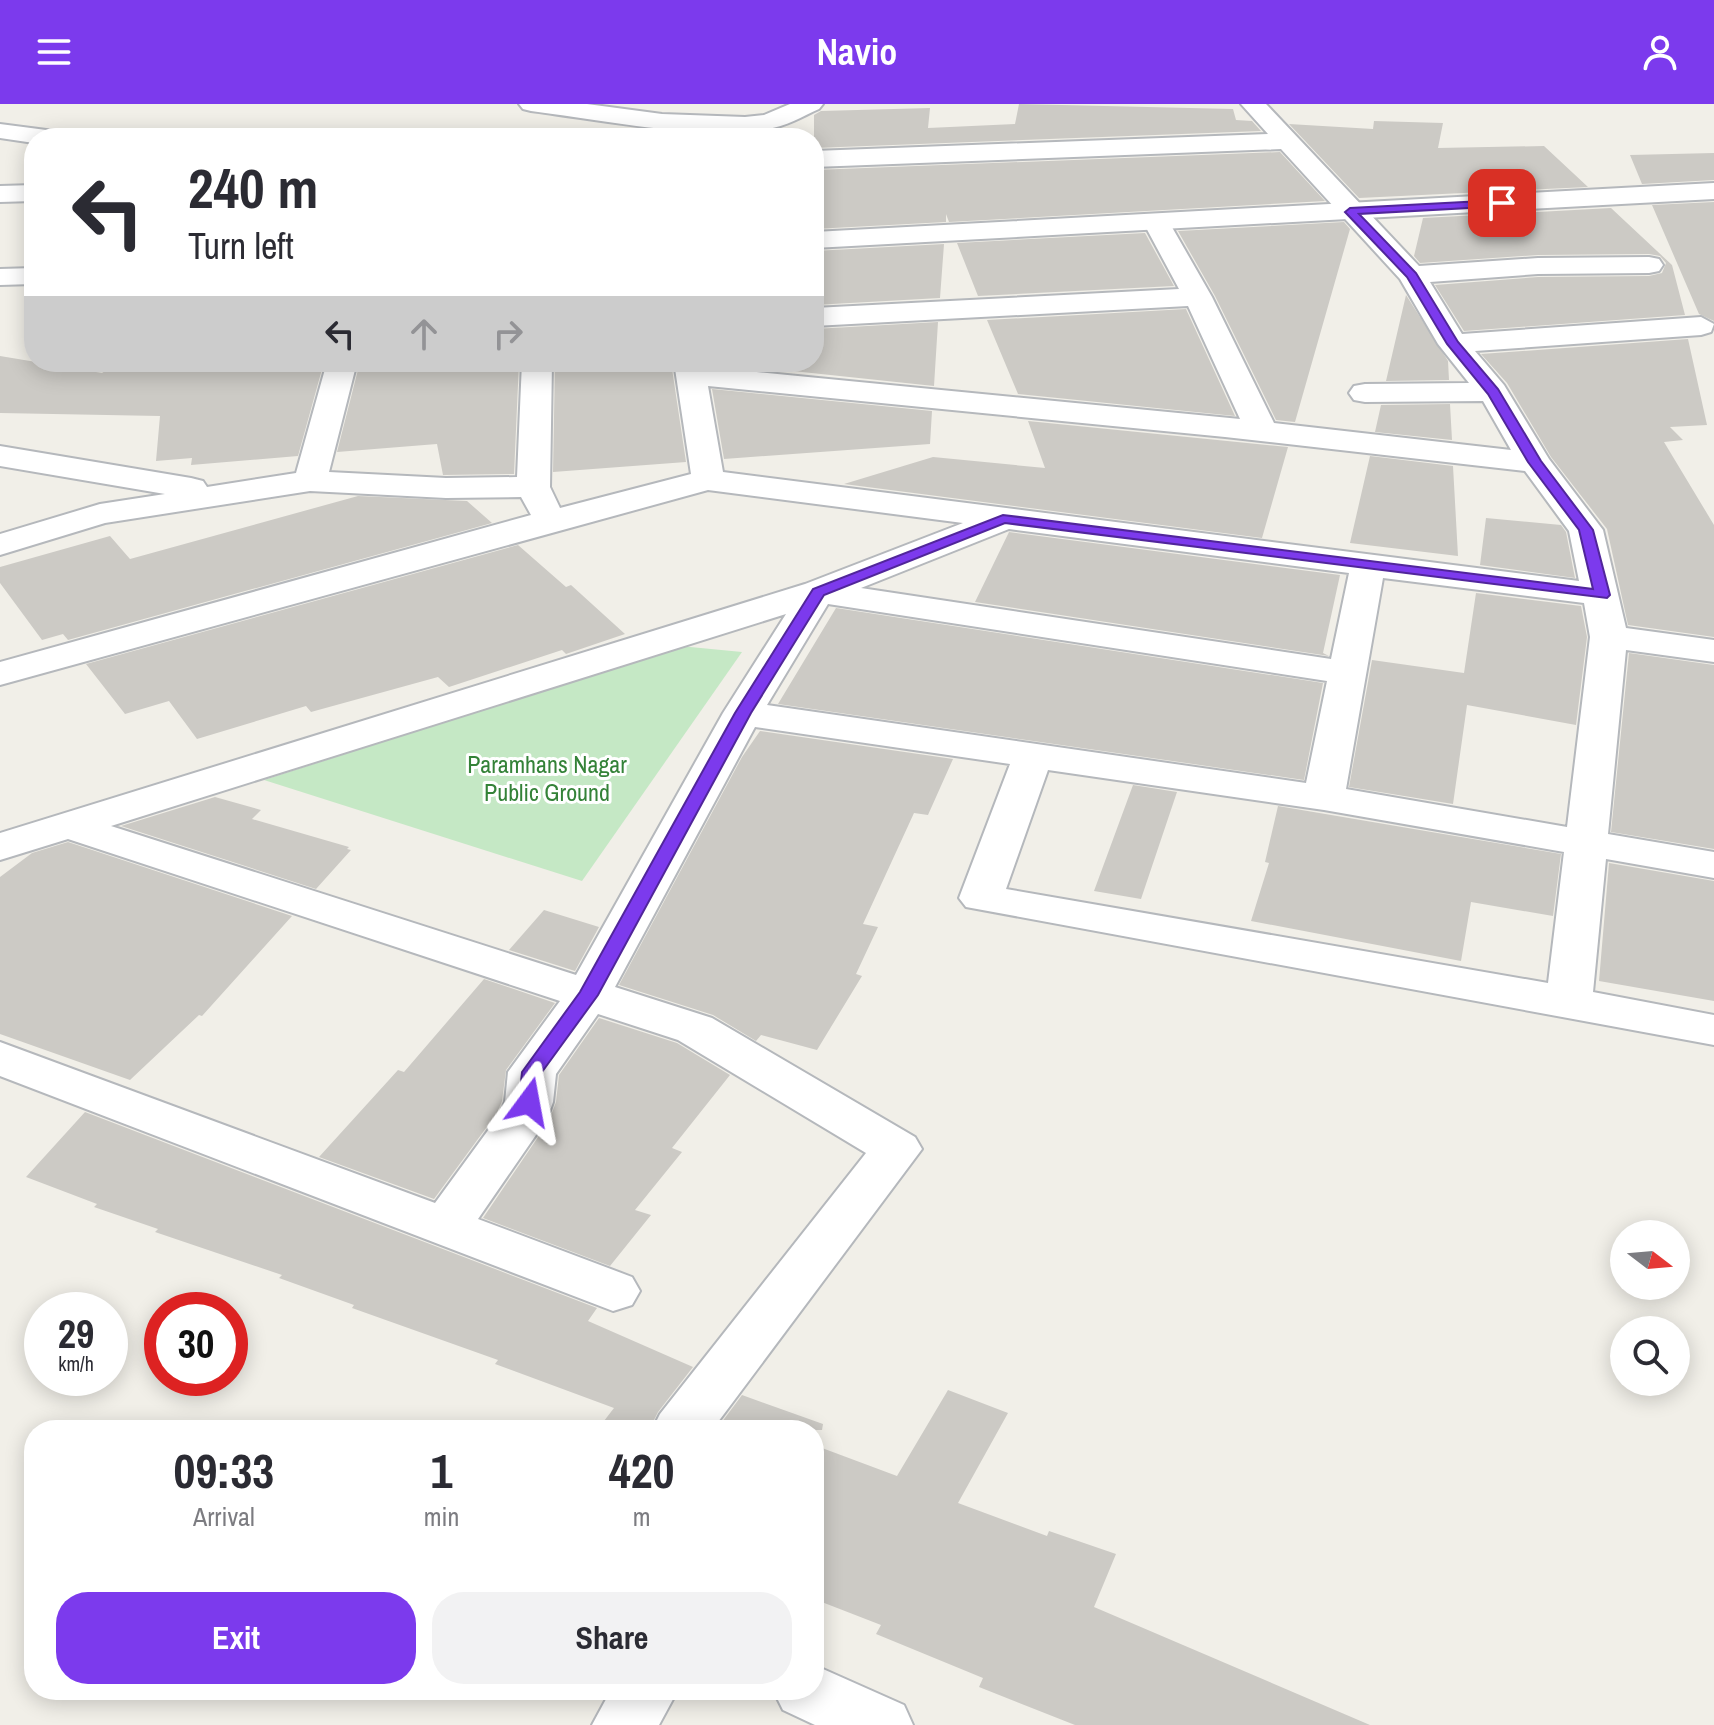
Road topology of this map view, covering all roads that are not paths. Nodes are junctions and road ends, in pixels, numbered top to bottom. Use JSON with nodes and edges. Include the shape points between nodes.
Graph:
{"nodes":[{"id":1,"x":531,"y":104,"type":"edge"},
{"id":2,"x":811,"y":104,"type":"edge"},
{"id":3,"x":1240,"y":104,"type":"edge"},
{"id":4,"x":1253,"y":104,"type":"edge"},
{"id":5,"x":1262,"y":104,"type":"edge"},
{"id":6,"x":0,"y":131,"type":"edge"},
{"id":7,"x":24,"y":134,"type":"edge"},
{"id":8,"x":1285,"y":141,"type":"junction"},
{"id":9,"x":824,"y":159,"type":"edge"},
{"id":10,"x":1714,"y":191,"type":"edge"},
{"id":11,"x":24,"y":193,"type":"edge"},
{"id":12,"x":0,"y":194,"type":"edge"},
{"id":13,"x":1350,"y":212,"type":"junction"},
{"id":14,"x":1156,"y":222,"type":"junction"},
{"id":15,"x":824,"y":239,"type":"edge"},
{"id":16,"x":1649,"y":265,"type":"dead end"},
{"id":17,"x":1412,"y":275,"type":"junction"},
{"id":18,"x":24,"y":276,"type":"edge"},
{"id":19,"x":0,"y":277,"type":"edge"},
{"id":20,"x":1198,"y":297,"type":"junction"},
{"id":21,"x":824,"y":316,"type":"edge"},
{"id":22,"x":1701,"y":326,"type":"dead end"},
{"id":23,"x":1453,"y":344,"type":"junction"},
{"id":24,"x":339,"y":372,"type":"edge"},
{"id":25,"x":537,"y":372,"type":"edge"},
{"id":26,"x":692,"y":372,"type":"edge"},
{"id":27,"x":727,"y":372,"type":"edge"},
{"id":28,"x":1493,"y":392,"type":"junction"},
{"id":29,"x":1365,"y":393,"type":"dead end"},
{"id":30,"x":1262,"y":431,"type":"junction"},
{"id":31,"x":0,"y":456,"type":"edge"},
{"id":32,"x":1535,"y":462,"type":"junction"},
{"id":33,"x":708,"y":480,"type":"junction"},
{"id":34,"x":310,"y":481,"type":"junction"},
{"id":35,"x":533,"y":487,"type":"junction"},
{"id":36,"x":226,"y":494,"type":"junction"},
{"id":37,"x":1003,"y":519,"type":"junction"},
{"id":38,"x":549,"y":521,"type":"junction"},
{"id":39,"x":0,"y":545,"type":"edge"},
{"id":40,"x":1368,"y":565,"type":"junction"},
{"id":41,"x":818,"y":592,"type":"junction"},
{"id":42,"x":1602,"y":595,"type":"junction"},
{"id":43,"x":1609,"y":637,"type":"junction"},
{"id":44,"x":1714,"y":651,"type":"edge"},
{"id":45,"x":1349,"y":673,"type":"junction"},
{"id":46,"x":0,"y":674,"type":"edge"},
{"id":47,"x":743,"y":713,"type":"junction"},
{"id":48,"x":1033,"y":755,"type":"junction"},
{"id":49,"x":1324,"y":798,"type":"junction"},
{"id":50,"x":69,"y":826,"type":"junction"},
{"id":51,"x":1585,"y":844,"type":"junction"},
{"id":52,"x":0,"y":847,"type":"edge"},
{"id":53,"x":1714,"y":865,"type":"edge"},
{"id":54,"x":588,"y":995,"type":"junction"},
{"id":55,"x":1569,"y":1002,"type":"junction"},
{"id":56,"x":1714,"y":1030,"type":"edge"},
{"id":57,"x":0,"y":1058,"type":"edge"},
{"id":58,"x":445,"y":1227,"type":"junction"},
{"id":59,"x":613,"y":1291,"type":"dead end"},
{"id":60,"x":688,"y":1420,"type":"edge"},
{"id":61,"x":824,"y":1699,"type":"edge"},
{"id":62,"x":640,"y":1700,"type":"edge"},
{"id":63,"x":624,"y":1725,"type":"edge"},
{"id":64,"x":881,"y":1725,"type":"edge"}],
"edges":[{"from":1,"to":2,"type":"street","via":[[662,121],[745,124],[768,122]]},
{"from":3,"to":4,"type":"street"},
{"from":4,"to":5,"type":"street"},
{"from":4,"to":8,"type":"street"},
{"from":6,"to":7,"type":"street"},
{"from":8,"to":9,"type":"street"},
{"from":8,"to":13,"type":"street"},
{"from":10,"to":13,"type":"street"},
{"from":11,"to":12,"type":"street"},
{"from":13,"to":14,"type":"street"},
{"from":13,"to":17,"type":"street"},
{"from":14,"to":15,"type":"street"},
{"from":14,"to":20,"type":"street"},
{"from":16,"to":17,"type":"street"},
{"from":17,"to":23,"type":"street"},
{"from":18,"to":19,"type":"street"},
{"from":20,"to":21,"type":"street"},
{"from":20,"to":30,"type":"street"},
{"from":22,"to":23,"type":"street"},
{"from":23,"to":28,"type":"street"},
{"from":24,"to":34,"type":"street"},
{"from":25,"to":35,"type":"street"},
{"from":26,"to":33,"type":"street"},
{"from":27,"to":30,"type":"street"},
{"from":28,"to":29,"type":"street"},
{"from":28,"to":32,"type":"street"},
{"from":30,"to":32,"type":"street"},
{"from":31,"to":36,"type":"street"},
{"from":32,"to":42,"type":"street","via":[[1586,530]]},
{"from":33,"to":37,"type":"street"},
{"from":33,"to":38,"type":"street"},
{"from":34,"to":35,"type":"street"},
{"from":34,"to":36,"type":"street"},
{"from":35,"to":38,"type":"street"},
{"from":36,"to":39,"type":"street","via":[[100,514]]},
{"from":37,"to":40,"type":"street"},
{"from":37,"to":41,"type":"street"},
{"from":38,"to":46,"type":"street"},
{"from":40,"to":42,"type":"street"},
{"from":40,"to":45,"type":"street"},
{"from":41,"to":45,"type":"street"},
{"from":41,"to":47,"type":"street"},
{"from":41,"to":50,"type":"street"},
{"from":42,"to":43,"type":"street"},
{"from":43,"to":44,"type":"street"},
{"from":43,"to":51,"type":"street"},
{"from":45,"to":49,"type":"street"},
{"from":47,"to":48,"type":"street"},
{"from":47,"to":54,"type":"street"},
{"from":48,"to":49,"type":"street"},
{"from":48,"to":55,"type":"street","via":[[981,898]]},
{"from":49,"to":51,"type":"street"},
{"from":50,"to":52,"type":"street"},
{"from":50,"to":54,"type":"street"},
{"from":51,"to":53,"type":"street"},
{"from":51,"to":55,"type":"street"},
{"from":54,"to":58,"type":"street","via":[[532,1072],[522,1119]]},
{"from":54,"to":60,"type":"street","via":[[695,1029],[897,1149]]},
{"from":55,"to":56,"type":"street"},
{"from":57,"to":58,"type":"street"},
{"from":58,"to":59,"type":"street"},
{"from":61,"to":64,"type":"street"},
{"from":62,"to":63,"type":"street"}]}
